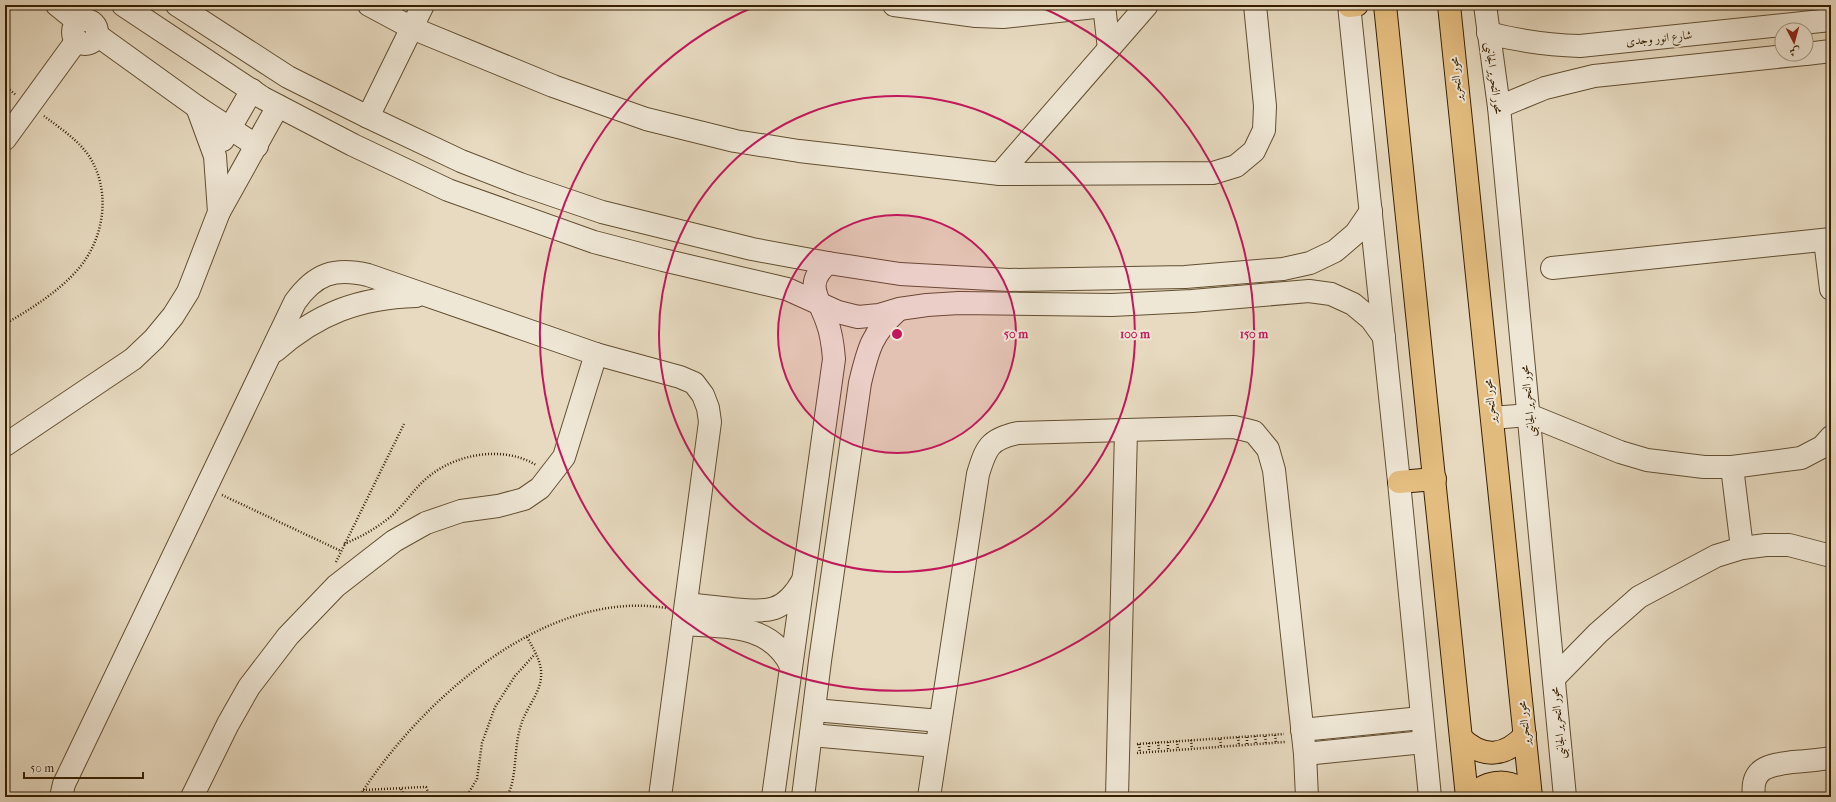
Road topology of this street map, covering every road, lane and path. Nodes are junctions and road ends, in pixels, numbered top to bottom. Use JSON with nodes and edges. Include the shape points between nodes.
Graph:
{"nodes":[{"id":1,"x":57,"y":5,"type":"edge"},
{"id":2,"x":123,"y":5,"type":"edge"},
{"id":3,"x":177,"y":5,"type":"edge"},
{"id":4,"x":369,"y":5,"type":"edge"},
{"id":5,"x":423,"y":5,"type":"edge"},
{"id":6,"x":894,"y":5,"type":"edge"},
{"id":7,"x":1147,"y":5,"type":"edge"},
{"id":8,"x":1255,"y":5,"type":"edge"},
{"id":9,"x":1352,"y":5,"type":"edge"},
{"id":10,"x":1385,"y":5,"type":"edge"},
{"id":11,"x":1449,"y":5,"type":"edge"},
{"id":12,"x":1485,"y":5,"type":"edge"},
{"id":13,"x":1104,"y":6,"type":"edge"},
{"id":14,"x":1831,"y":20,"type":"edge"},
{"id":15,"x":412,"y":28,"type":"junction"},
{"id":16,"x":84,"y":32,"type":"junction"},
{"id":17,"x":1488,"y":33,"type":"junction"},
{"id":18,"x":1108,"y":49,"type":"junction"},
{"id":19,"x":1831,"y":51,"type":"edge"},
{"id":20,"x":1814,"y":53,"type":"edge"},
{"id":21,"x":1774,"y":57,"type":"edge"},
{"id":22,"x":252,"y":90,"type":"junction"},
{"id":23,"x":30,"y":105,"type":"junction"},
{"id":24,"x":278,"y":106,"type":"junction"},
{"id":25,"x":197,"y":107,"type":"junction"},
{"id":26,"x":1499,"y":107,"type":"junction"},
{"id":27,"x":368,"y":117,"type":"junction"},
{"id":28,"x":230,"y":128,"type":"junction"},
{"id":29,"x":5,"y":139,"type":"edge"},
{"id":30,"x":257,"y":146,"type":"junction"},
{"id":31,"x":215,"y":156,"type":"junction"},
{"id":32,"x":241,"y":174,"type":"junction"},
{"id":33,"x":1000,"y":174,"type":"junction"},
{"id":34,"x":1371,"y":211,"type":"junction"},
{"id":35,"x":219,"y":212,"type":"junction"},
{"id":36,"x":1828,"y":240,"type":"edge"},
{"id":37,"x":828,"y":263,"type":"junction"},
{"id":38,"x":1552,"y":268,"type":"dead end"},
{"id":39,"x":1283,"y":269,"type":"junction"},
{"id":40,"x":900,"y":274,"type":"junction"},
{"id":41,"x":1831,"y":289,"type":"edge"},
{"id":42,"x":1286,"y":294,"type":"junction"},
{"id":43,"x":427,"y":295,"type":"junction"},
{"id":44,"x":819,"y":303,"type":"junction"},
{"id":45,"x":899,"y":309,"type":"junction"},
{"id":46,"x":5,"y":324,"type":"edge"},
{"id":47,"x":1384,"y":337,"type":"junction"},
{"id":48,"x":596,"y":354,"type":"junction"},
{"id":49,"x":270,"y":356,"type":"junction"},
{"id":50,"x":1529,"y":415,"type":"junction"},
{"id":51,"x":1492,"y":418,"type":"junction"},
{"id":52,"x":404,"y":424,"type":"dead end"},
{"id":53,"x":1126,"y":431,"type":"junction"},
{"id":54,"x":1831,"y":437,"type":"edge"},
{"id":55,"x":5,"y":445,"type":"edge"},
{"id":56,"x":1732,"y":467,"type":"junction"},
{"id":57,"x":552,"y":475,"type":"junction"},
{"id":58,"x":1435,"y":479,"type":"junction"},
{"id":59,"x":1399,"y":482,"type":"junction"},
{"id":60,"x":206,"y":488,"type":"junction"},
{"id":61,"x":344,"y":544,"type":"junction"},
{"id":62,"x":1742,"y":548,"type":"junction"},
{"id":63,"x":341,"y":551,"type":"junction"},
{"id":64,"x":1831,"y":556,"type":"edge"},
{"id":65,"x":334,"y":564,"type":"dead end"},
{"id":66,"x":803,"y":580,"type":"junction"},
{"id":67,"x":684,"y":613,"type":"junction"},
{"id":68,"x":528,"y":637,"type":"junction"},
{"id":69,"x":535,"y":654,"type":"junction"},
{"id":70,"x":791,"y":666,"type":"junction"},
{"id":71,"x":1554,"y":678,"type":"junction"},
{"id":72,"x":814,"y":710,"type":"junction"},
{"id":73,"x":1421,"y":718,"type":"junction"},
{"id":74,"x":940,"y":721,"type":"junction"},
{"id":75,"x":811,"y":734,"type":"junction"},
{"id":76,"x":1275,"y":735,"type":"junction"},
{"id":77,"x":1525,"y":735,"type":"junction"},
{"id":78,"x":1255,"y":736,"type":"junction"},
{"id":79,"x":1265,"y":736,"type":"junction"},
{"id":80,"x":1238,"y":737,"type":"junction"},
{"id":81,"x":1247,"y":737,"type":"junction"},
{"id":82,"x":1220,"y":738,"type":"junction"},
{"id":83,"x":1461,"y":738,"type":"junction"},
{"id":84,"x":1303,"y":739,"type":"junction"},
{"id":85,"x":1191,"y":740,"type":"junction"},
{"id":86,"x":1177,"y":741,"type":"junction"},
{"id":87,"x":1158,"y":742,"type":"junction"},
{"id":88,"x":1168,"y":742,"type":"junction"},
{"id":89,"x":1424,"y":742,"type":"junction"},
{"id":90,"x":1149,"y":743,"type":"junction"},
{"id":91,"x":1276,"y":743,"type":"junction"},
{"id":92,"x":1256,"y":744,"type":"junction"},
{"id":93,"x":1266,"y":744,"type":"junction"},
{"id":94,"x":1248,"y":745,"type":"junction"},
{"id":95,"x":936,"y":746,"type":"junction"},
{"id":96,"x":1239,"y":746,"type":"junction"},
{"id":97,"x":1221,"y":747,"type":"junction"},
{"id":98,"x":1125,"y":748,"type":"junction"},
{"id":99,"x":1192,"y":749,"type":"junction"},
{"id":100,"x":1178,"y":750,"type":"junction"},
{"id":101,"x":1159,"y":751,"type":"junction"},
{"id":102,"x":1168,"y":751,"type":"junction"},
{"id":103,"x":1149,"y":752,"type":"junction"},
{"id":104,"x":1140,"y":753,"type":"junction"},
{"id":105,"x":1831,"y":758,"type":"edge"},
{"id":106,"x":401,"y":789,"type":"dead end"},
{"id":107,"x":364,"y":790,"type":"junction"},
{"id":108,"x":61,"y":797,"type":"edge"},
{"id":109,"x":192,"y":797,"type":"edge"},
{"id":110,"x":359,"y":797,"type":"edge"},
{"id":111,"x":405,"y":797,"type":"edge"},
{"id":112,"x":430,"y":797,"type":"edge"},
{"id":113,"x":466,"y":797,"type":"edge"},
{"id":114,"x":507,"y":797,"type":"edge"},
{"id":115,"x":660,"y":797,"type":"edge"},
{"id":116,"x":773,"y":797,"type":"edge"},
{"id":117,"x":803,"y":797,"type":"edge"},
{"id":118,"x":929,"y":797,"type":"edge"},
{"id":119,"x":1117,"y":797,"type":"edge"},
{"id":120,"x":1307,"y":797,"type":"edge"},
{"id":121,"x":1430,"y":797,"type":"edge"},
{"id":122,"x":1468,"y":797,"type":"edge"},
{"id":123,"x":1531,"y":797,"type":"edge"},
{"id":124,"x":1565,"y":797,"type":"edge"},
{"id":125,"x":1754,"y":797,"type":"edge"}],
"edges":[{"from":1,"to":16,"type":"street"},
{"from":2,"to":22,"type":"street"},
{"from":3,"to":27,"type":"street","via":[[288,77]]},
{"from":4,"to":15,"type":"street"},
{"from":5,"to":15,"type":"street"},
{"from":6,"to":13,"type":"street","via":[[1003,18]]},
{"from":7,"to":18,"type":"street"},
{"from":8,"to":33,"type":"street","via":[[1265,106],[1264,130],[1254,151],[1236,166],[1213,173]]},
{"from":9,"to":34,"type":"street"},
{"from":10,"to":58,"type":"main road"},
{"from":11,"to":51,"type":"main road","name":"محور التحرير"},
{"from":12,"to":17,"type":"street","name":"محور التحرير الجانبى"},
{"from":13,"to":18,"type":"street"},
{"from":14,"to":17,"type":"street","name":"شارع انور وجدى","via":[[1580,46],[1526,42]]},
{"from":15,"to":27,"type":"street"},
{"from":15,"to":33,"type":"street","via":[[553,86],[646,119],[736,141],[799,151]]},
{"from":16,"to":23,"type":"street"},
{"from":16,"to":25,"type":"street"},
{"from":17,"to":26,"type":"street","name":"محور التحرير الجانبى"},
{"from":18,"to":33,"type":"street"},
{"from":19,"to":20,"type":"street"},
{"from":21,"to":26,"type":"street","via":[[1594,76],[1545,88]]},
{"from":22,"to":24,"type":"street"},
{"from":22,"to":28,"type":"street"},
{"from":23,"to":29,"type":"street"},
{"from":23,"to":46,"type":"path","via":[[70,136],[89,156],[100,180],[103,206],[98,232],[79,268],[56,289]]},
{"from":24,"to":30,"type":"street"},
{"from":24,"to":44,"type":"street","via":[[352,145],[448,190],[511,213],[594,242],[787,289]]},
{"from":25,"to":28,"type":"street"},
{"from":25,"to":31,"type":"street"},
{"from":26,"to":50,"type":"street","name":"محور التحرير الجانبى"},
{"from":27,"to":37,"type":"street","via":[[461,161],[602,212],[752,249]]},
{"from":28,"to":30,"type":"street"},
{"from":28,"to":31,"type":"street"},
{"from":30,"to":32,"type":"street"},
{"from":31,"to":32,"type":"street"},
{"from":31,"to":35,"type":"street"},
{"from":32,"to":35,"type":"street"},
{"from":34,"to":39,"type":"street","via":[[1356,234],[1335,251],[1310,264]]},
{"from":34,"to":47,"type":"street"},
{"from":35,"to":55,"type":"street","via":[[188,292],[154,339],[133,359]]},
{"from":36,"to":38,"type":"street"},
{"from":36,"to":41,"type":"street"},
{"from":37,"to":40,"type":"street"},
{"from":37,"to":44,"type":"street","via":[[821,269],[815,281],[815,295]]},
{"from":39,"to":40,"type":"street","via":[[1185,277],[1017,280]]},
{"from":39,"to":42,"type":"street"},
{"from":40,"to":45,"type":"street","via":[[906,283],[908,296],[905,304]]},
{"from":42,"to":45,"type":"street","via":[[1112,305],[959,303]]},
{"from":42,"to":47,"type":"street","via":[[1309,291],[1331,294],[1353,304],[1371,318]]},
{"from":43,"to":48,"type":"street"},
{"from":43,"to":49,"type":"street","via":[[377,299],[353,304],[330,313],[289,339]]},
{"from":43,"to":49,"type":"street","via":[[351,271],[334,272],[318,278],[305,288],[295,302]]},
{"from":44,"to":45,"type":"street","via":[[838,312],[858,317],[879,315]]},
{"from":44,"to":66,"type":"street","via":[[833,342],[834,359]]},
{"from":45,"to":72,"type":"street","via":[[885,322],[873,339],[860,383]]},
{"from":47,"to":59,"type":"street"},
{"from":48,"to":57,"type":"street","via":[[564,457]]},
{"from":48,"to":67,"type":"street","via":[[680,376],[694,383],[708,408],[710,422]]},
{"from":49,"to":60,"type":"street"},
{"from":50,"to":51,"type":"street"},
{"from":50,"to":56,"type":"street","via":[[1620,452],[1647,460],[1704,467]]},
{"from":50,"to":71,"type":"street","name":"محور التحرير الجانبى"},
{"from":51,"to":77,"type":"main road","name":"محور التحرير"},
{"from":52,"to":61,"type":"path"},
{"from":53,"to":74,"type":"street","via":[[1018,433],[1000,437],[985,451],[978,474]]},
{"from":53,"to":84,"type":"street","via":[[1234,427],[1254,432],[1268,448],[1274,470]]},
{"from":53,"to":98,"type":"street"},
{"from":54,"to":56,"type":"street","via":[[1812,454],[1801,458]]},
{"from":56,"to":62,"type":"street"},
{"from":57,"to":61,"type":"path","via":[[513,456],[470,456],[450,463],[431,474],[390,517]]},
{"from":57,"to":109,"type":"street","via":[[540,488],[524,499],[498,506],[461,511],[426,523],[394,541],[336,586],[288,636],[249,687]]},
{"from":58,"to":59,"type":"main road"},
{"from":58,"to":83,"type":"main road"},
{"from":59,"to":73,"type":"street"},
{"from":60,"to":63,"type":"path"},
{"from":60,"to":108,"type":"street","via":[[64,784]]},
{"from":61,"to":63,"type":"path"},
{"from":62,"to":64,"type":"street","via":[[1789,545]]},
{"from":62,"to":71,"type":"street","via":[[1716,556],[1639,597],[1598,633]]},
{"from":63,"to":65,"type":"path"},
{"from":66,"to":67,"type":"street","via":[[789,600],[766,611]]},
{"from":66,"to":70,"type":"street"},
{"from":67,"to":68,"type":"path","via":[[654,606],[593,610],[564,619]]},
{"from":67,"to":70,"type":"street","via":[[763,636],[780,648]]},
{"from":67,"to":115,"type":"street"},
{"from":68,"to":69,"type":"path"},
{"from":68,"to":107,"type":"path","via":[[499,653],[433,706],[385,759]]},
{"from":69,"to":113,"type":"path","via":[[515,676],[495,708],[482,743],[477,780]]},
{"from":69,"to":114,"type":"path","via":[[541,672],[540,682],[517,736],[515,772]]},
{"from":70,"to":116,"type":"street"},
{"from":71,"to":124,"type":"street","name":"محور التحرير الجانبى"},
{"from":72,"to":74,"type":"street"},
{"from":72,"to":75,"type":"street"},
{"from":73,"to":84,"type":"street"},
{"from":73,"to":89,"type":"street"},
{"from":74,"to":95,"type":"street"},
{"from":75,"to":95,"type":"street"},
{"from":75,"to":117,"type":"street"},
{"from":76,"to":79,"type":"path"},
{"from":76,"to":84,"type":"path"},
{"from":76,"to":91,"type":"path"},
{"from":77,"to":83,"type":"main road","via":[[1511,748],[1494,753],[1482,752],[1471,747]]},
{"from":77,"to":123,"type":"main road","name":"محور التحرير"},
{"from":78,"to":79,"type":"path"},
{"from":78,"to":81,"type":"path"},
{"from":78,"to":92,"type":"path"},
{"from":79,"to":93,"type":"path"},
{"from":80,"to":81,"type":"path"},
{"from":80,"to":82,"type":"path"},
{"from":80,"to":96,"type":"path"},
{"from":81,"to":94,"type":"path"},
{"from":82,"to":85,"type":"path"},
{"from":82,"to":97,"type":"path"},
{"from":83,"to":122,"type":"main road"},
{"from":84,"to":89,"type":"street"},
{"from":84,"to":91,"type":"path"},
{"from":84,"to":120,"type":"street"},
{"from":85,"to":86,"type":"path"},
{"from":85,"to":99,"type":"path"},
{"from":86,"to":88,"type":"path"},
{"from":86,"to":100,"type":"path"},
{"from":87,"to":88,"type":"path"},
{"from":87,"to":90,"type":"path"},
{"from":87,"to":101,"type":"path"},
{"from":88,"to":102,"type":"path"},
{"from":89,"to":121,"type":"street"},
{"from":90,"to":98,"type":"path"},
{"from":90,"to":103,"type":"path"},
{"from":91,"to":93,"type":"path"},
{"from":92,"to":93,"type":"path"},
{"from":92,"to":94,"type":"path"},
{"from":94,"to":96,"type":"path"},
{"from":95,"to":118,"type":"street"},
{"from":96,"to":97,"type":"path"},
{"from":97,"to":99,"type":"path"},
{"from":98,"to":104,"type":"path"},
{"from":98,"to":104,"type":"path"},
{"from":98,"to":119,"type":"street"},
{"from":99,"to":100,"type":"path"},
{"from":100,"to":102,"type":"path"},
{"from":101,"to":102,"type":"path"},
{"from":101,"to":103,"type":"path"},
{"from":103,"to":104,"type":"path"},
{"from":105,"to":125,"type":"street","via":[[1770,765],[1758,774],[1753,788]]},
{"from":106,"to":111,"type":"path"},
{"from":107,"to":110,"type":"path"},
{"from":107,"to":112,"type":"path","via":[[426,787]]},
{"from":122,"to":123,"type":"main road","via":[[1486,785],[1498,782],[1522,788]]}]}
